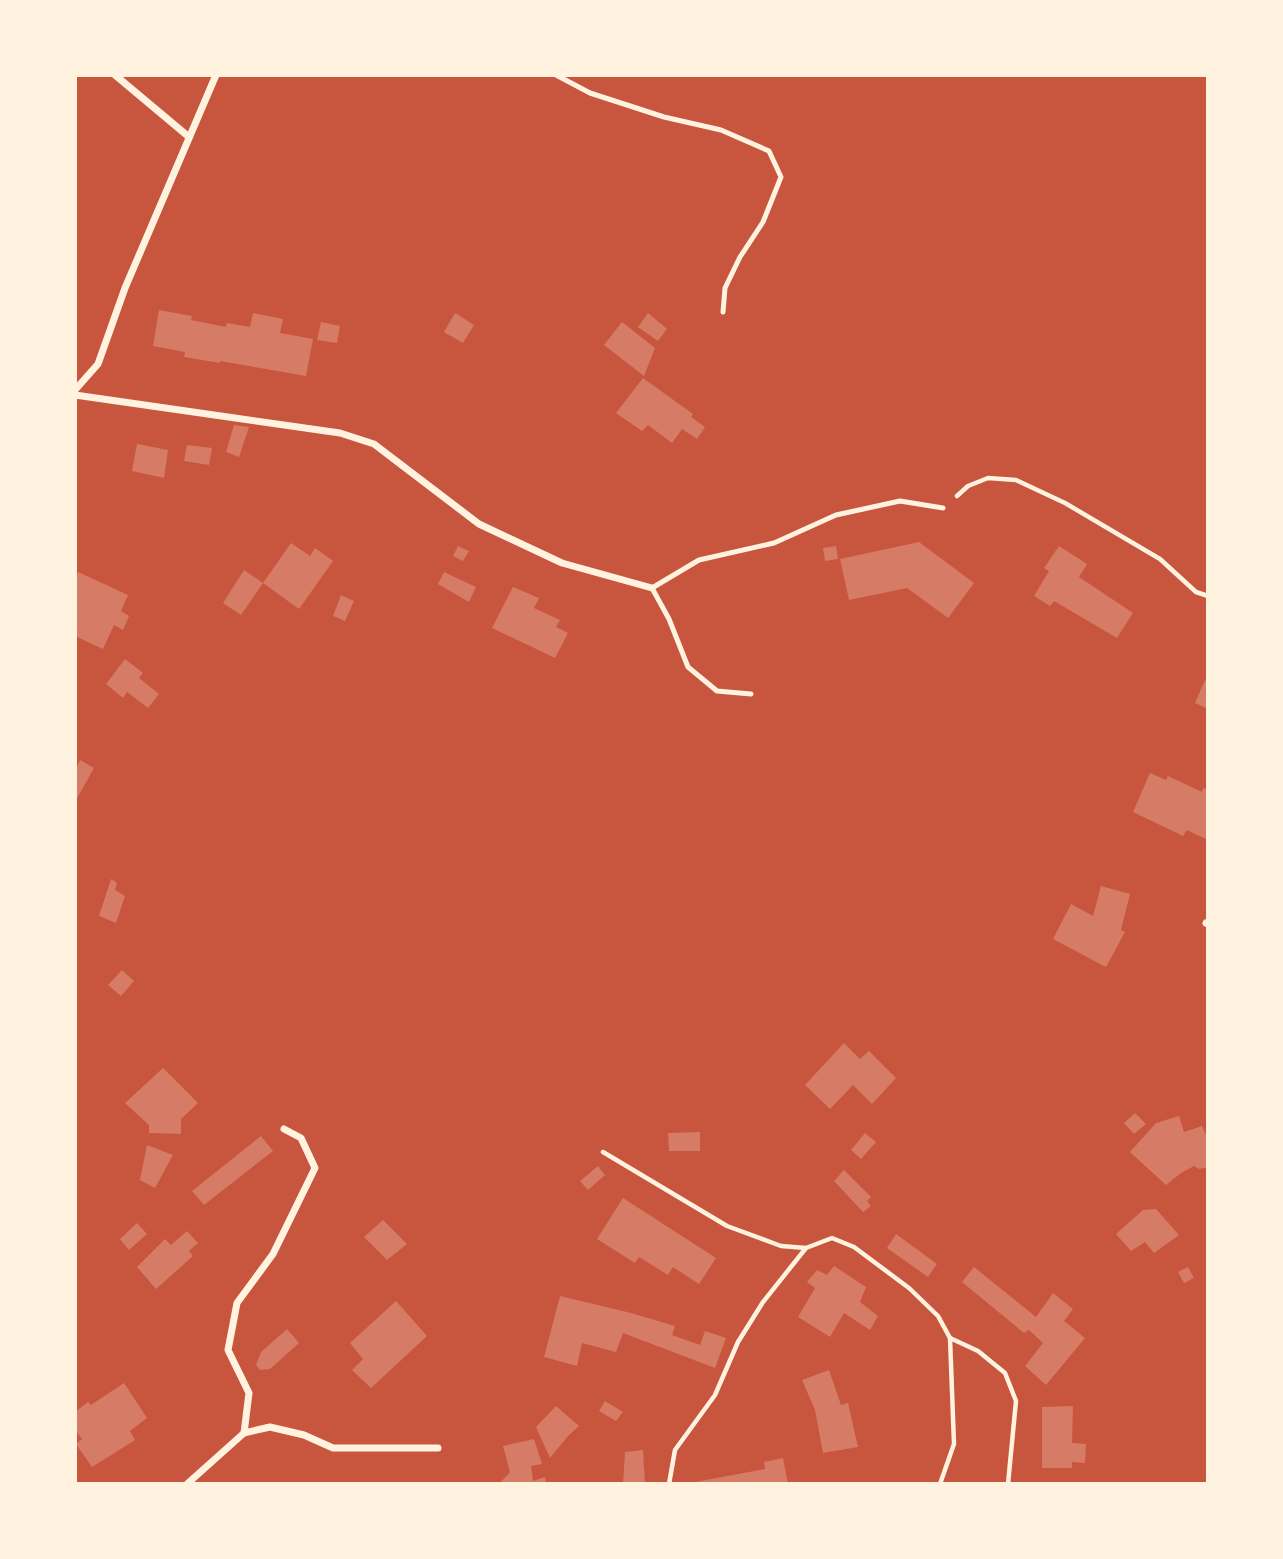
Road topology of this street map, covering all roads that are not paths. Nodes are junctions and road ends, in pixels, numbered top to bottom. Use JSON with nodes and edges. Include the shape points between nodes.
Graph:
{"nodes":[{"id":1,"x":115,"y":75,"type":"edge"},
{"id":2,"x":216,"y":75,"type":"edge"},
{"id":3,"x":556,"y":75,"type":"edge"},
{"id":4,"x":189,"y":137,"type":"junction"},
{"id":5,"x":723,"y":312,"type":"dead end"},
{"id":6,"x":75,"y":392,"type":"edge"},
{"id":7,"x":943,"y":508,"type":"road end"},
{"id":8,"x":652,"y":588,"type":"junction"},
{"id":9,"x":751,"y":694,"type":"dead end"},
{"id":10,"x":284,"y":1129,"type":"dead end"},
{"id":11,"x":244,"y":1433,"type":"junction"},
{"id":12,"x":438,"y":1448,"type":"dead end"},
{"id":13,"x":187,"y":1484,"type":"edge"}],
"edges":[{"from":1,"to":4,"type":"street"},
{"from":2,"to":4,"type":"street"},
{"from":3,"to":5,"type":"lane","via":[[590,93],[721,130],[769,151],[781,177],[764,222],[726,288]]},
{"from":4,"to":6,"type":"street","via":[[98,363]]},
{"from":6,"to":8,"type":"street","via":[[340,433],[374,444],[479,524],[562,563]]},
{"from":7,"to":8,"type":"lane","via":[[900,501],[836,515],[774,543],[699,559]]},
{"from":8,"to":9,"type":"lane","via":[[688,667],[717,691]]},
{"from":10,"to":11,"type":"street","via":[[301,1138],[315,1168],[273,1254],[237,1303],[228,1350],[249,1393]]},
{"from":11,"to":12,"type":"street","via":[[270,1427],[333,1448]]},
{"from":11,"to":13,"type":"street"}]}
